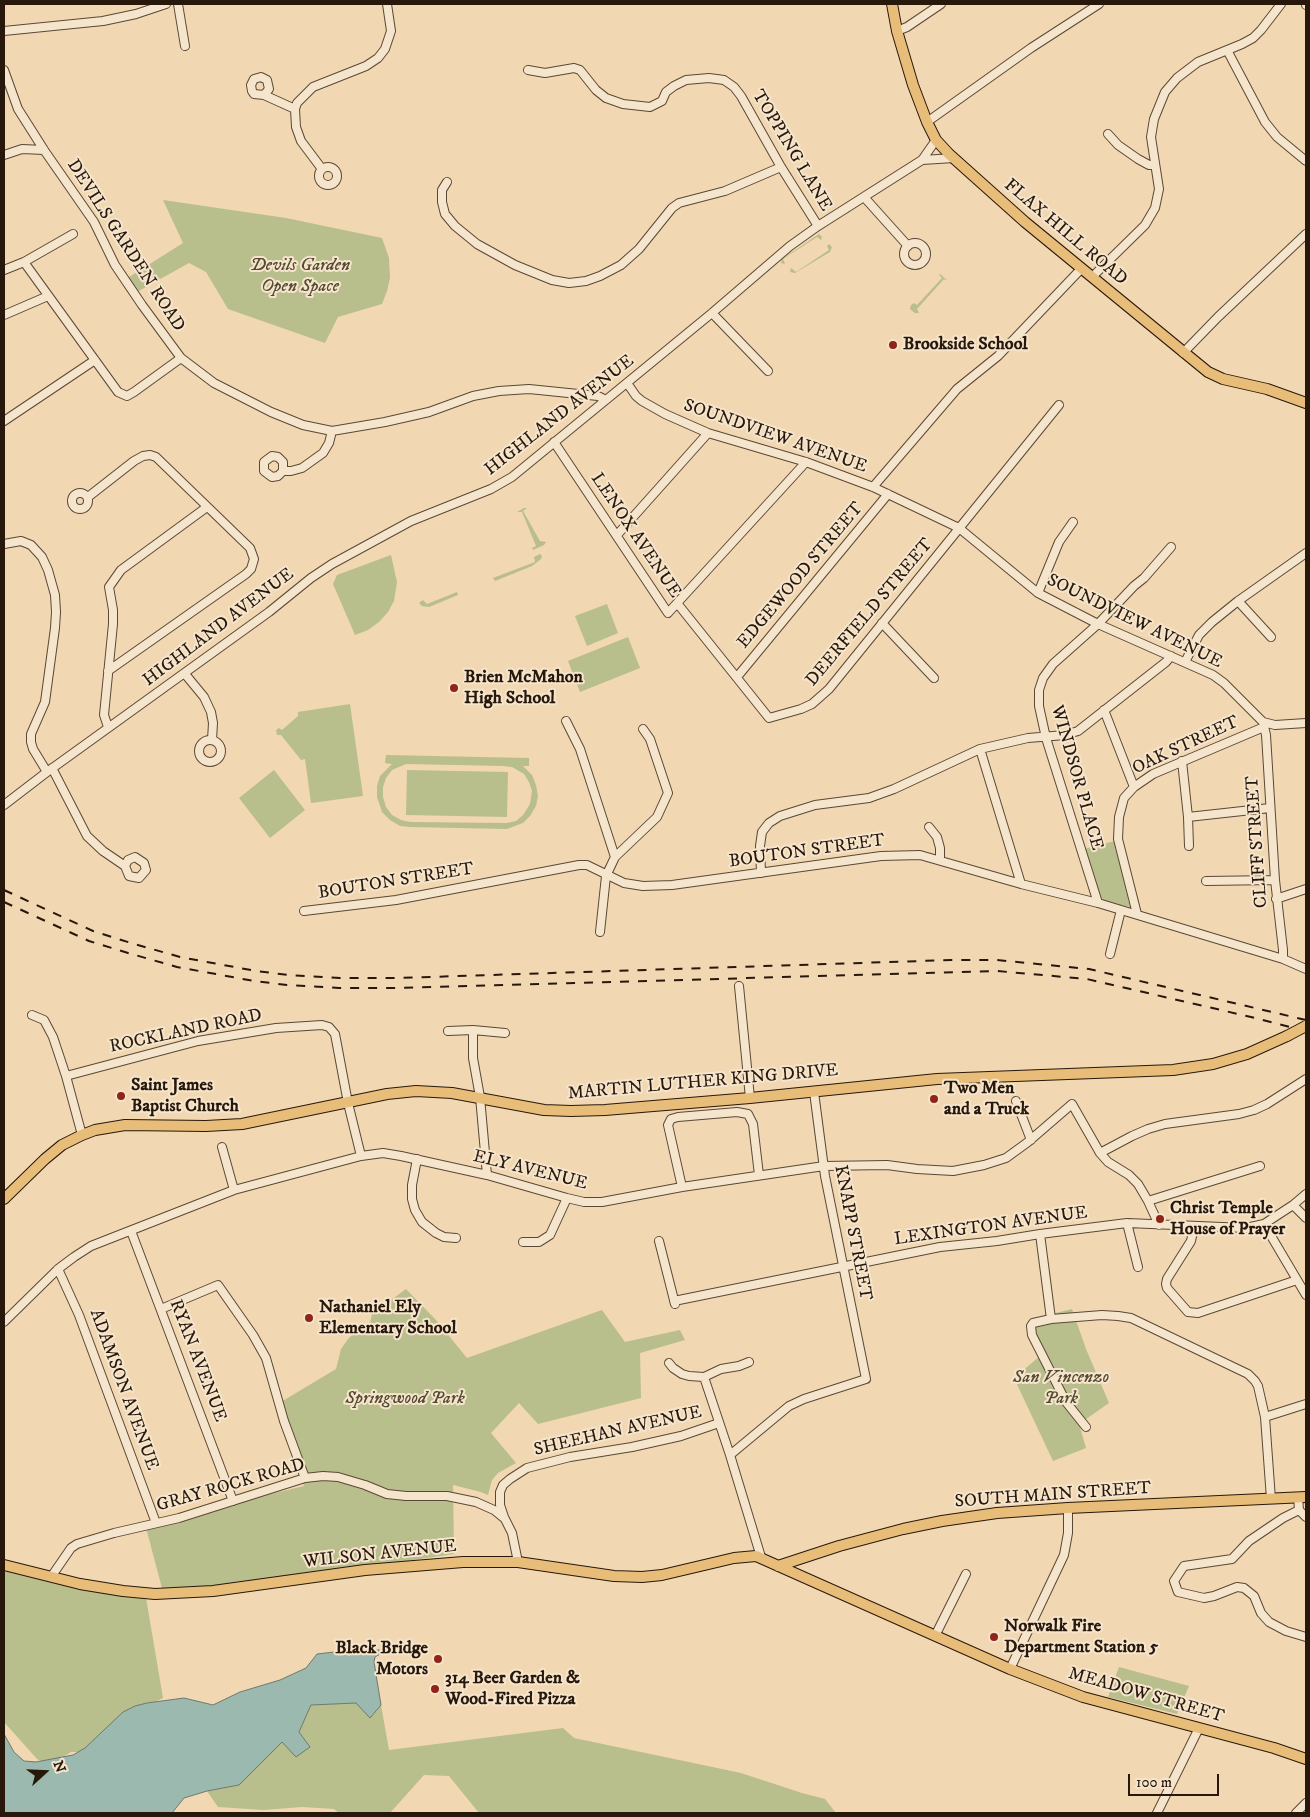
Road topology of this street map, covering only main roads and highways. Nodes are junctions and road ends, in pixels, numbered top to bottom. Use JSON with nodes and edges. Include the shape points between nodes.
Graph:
{"nodes":[{"id":1,"x":892,"y":4,"type":"edge"},
{"id":2,"x":1306,"y":403,"type":"edge"},
{"id":3,"x":1306,"y":1026,"type":"edge"},
{"id":4,"x":4,"y":1199,"type":"edge"},
{"id":5,"x":1302,"y":1497,"type":"edge"},
{"id":6,"x":760,"y":1557,"type":"joint"},
{"id":7,"x":4,"y":1564,"type":"edge"},
{"id":8,"x":778,"y":1566,"type":"junction"},
{"id":9,"x":1306,"y":1759,"type":"edge"}],
"edges":[{"from":1,"to":2,"type":"main road","name":"FLAX HILL ROAD","via":[[913,85],[927,122],[936,140],[954,158],[1005,206],[1215,376]]},
{"from":3,"to":4,"type":"main road","name":"MARTIN LUTHER KING DRIVE","bridge":true,"via":[[1247,1054],[1213,1064],[1173,1070],[937,1079],[571,1112],[447,1092],[416,1091],[242,1124],[101,1128],[62,1145]]},
{"from":5,"to":8,"type":"main road","name":"SOUTH MAIN STREET","via":[[997,1513],[902,1529]]},
{"from":6,"to":7,"type":"main road","name":"WILSON AVENUE","via":[[741,1557],[642,1577],[518,1562],[463,1562],[365,1570],[222,1590],[168,1594],[123,1592],[51,1578]]},
{"from":6,"to":8,"type":"main road","name":"MEADOW STREET"},
{"from":8,"to":9,"type":"main road","name":"MEADOW STREET","via":[[1010,1669],[1082,1697]]}]}
